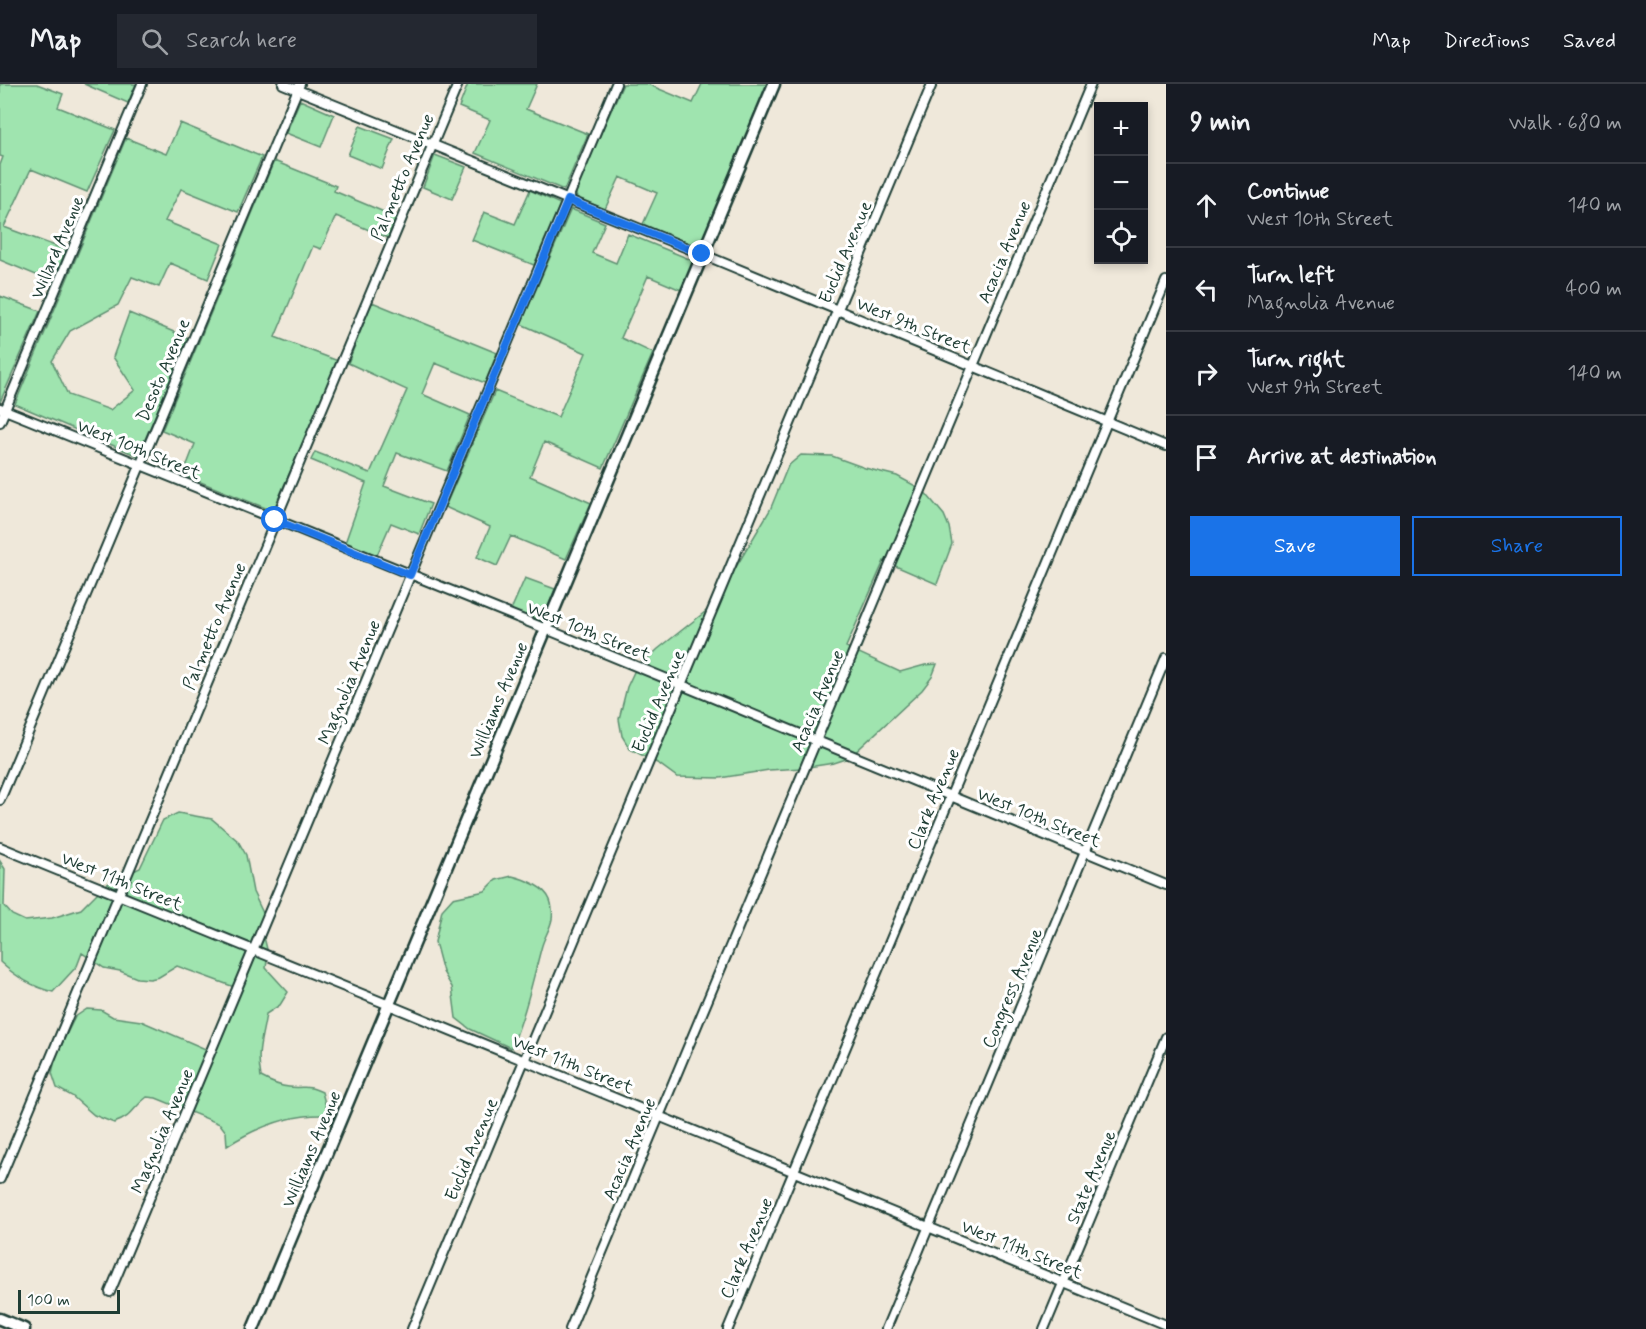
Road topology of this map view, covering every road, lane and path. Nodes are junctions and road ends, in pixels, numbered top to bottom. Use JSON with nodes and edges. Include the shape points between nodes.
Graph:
{"nodes":[{"id":1,"x":142,"y":84,"type":"edge"},
{"id":2,"x":283,"y":84,"type":"edge"},
{"id":3,"x":458,"y":84,"type":"edge"},
{"id":4,"x":616,"y":84,"type":"edge"},
{"id":5,"x":774,"y":84,"type":"edge"},
{"id":6,"x":932,"y":84,"type":"edge"},
{"id":7,"x":1091,"y":84,"type":"edge"},
{"id":8,"x":298,"y":87,"type":"edge"},
{"id":9,"x":432,"y":145,"type":"junction"},
{"id":10,"x":568,"y":200,"type":"junction"},
{"id":11,"x":702,"y":254,"type":"junction"},
{"id":12,"x":1166,"y":281,"type":"edge"},
{"id":13,"x":838,"y":310,"type":"junction"},
{"id":14,"x":973,"y":366,"type":"junction"},
{"id":15,"x":2,"y":409,"type":"edge"},
{"id":16,"x":0,"y":422,"type":"edge"},
{"id":17,"x":1107,"y":422,"type":"junction"},
{"id":18,"x":1166,"y":446,"type":"edge"},
{"id":19,"x":140,"y":465,"type":"junction"},
{"id":20,"x":275,"y":520,"type":"junction"},
{"id":21,"x":410,"y":575,"type":"junction"},
{"id":22,"x":546,"y":629,"type":"junction"},
{"id":23,"x":1166,"y":658,"type":"edge"},
{"id":24,"x":680,"y":685,"type":"junction"},
{"id":25,"x":816,"y":741,"type":"junction"},
{"id":26,"x":951,"y":797,"type":"junction"},
{"id":27,"x":0,"y":800,"type":"edge"},
{"id":28,"x":0,"y":847,"type":"edge"},
{"id":29,"x":1085,"y":852,"type":"junction"},
{"id":30,"x":1166,"y":885,"type":"edge"},
{"id":31,"x":119,"y":895,"type":"junction"},
{"id":32,"x":254,"y":950,"type":"junction"},
{"id":33,"x":389,"y":1005,"type":"junction"},
{"id":34,"x":1166,"y":1037,"type":"edge"},
{"id":35,"x":524,"y":1060,"type":"junction"},
{"id":36,"x":659,"y":1116,"type":"junction"},
{"id":37,"x":794,"y":1172,"type":"junction"},
{"id":38,"x":0,"y":1179,"type":"edge"},
{"id":39,"x":929,"y":1227,"type":"junction"},
{"id":40,"x":1063,"y":1283,"type":"junction"},
{"id":41,"x":110,"y":1292,"type":"dead end"},
{"id":42,"x":0,"y":1319,"type":"edge"},
{"id":43,"x":1166,"y":1325,"type":"edge"},
{"id":44,"x":24,"y":1329,"type":"edge"},
{"id":45,"x":253,"y":1329,"type":"edge"},
{"id":46,"x":412,"y":1329,"type":"edge"},
{"id":47,"x":570,"y":1329,"type":"edge"},
{"id":48,"x":728,"y":1329,"type":"edge"},
{"id":49,"x":886,"y":1329,"type":"edge"},
{"id":50,"x":1044,"y":1329,"type":"edge"}],
"edges":[{"from":1,"to":15,"type":"street","name":"Willard Avenue"},
{"from":2,"to":8,"type":"street","name":"West 9th Street"},
{"from":3,"to":9,"type":"street","name":"Palmetto Avenue"},
{"from":4,"to":10,"type":"street","name":"Magnolia Avenue"},
{"from":5,"to":11,"type":"street","name":"Williams Avenue"},
{"from":6,"to":13,"type":"street","name":"Euclid Avenue"},
{"from":7,"to":14,"type":"street","name":"Acacia Avenue"},
{"from":8,"to":9,"type":"street","name":"West 9th Street"},
{"from":8,"to":19,"type":"street","name":"Desoto Avenue"},
{"from":9,"to":10,"type":"street","name":"West 9th Street"},
{"from":9,"to":20,"type":"street","name":"Palmetto Avenue"},
{"from":10,"to":11,"type":"street","name":"West 9th Street"},
{"from":10,"to":21,"type":"street","name":"Magnolia Avenue"},
{"from":11,"to":13,"type":"street","name":"West 9th Street"},
{"from":11,"to":22,"type":"street","name":"Williams Avenue"},
{"from":12,"to":17,"type":"street","name":"Clark Avenue"},
{"from":13,"to":14,"type":"street","name":"West 9th Street"},
{"from":13,"to":24,"type":"street","name":"Euclid Avenue"},
{"from":14,"to":17,"type":"street","name":"West 9th Street"},
{"from":14,"to":25,"type":"street","name":"Acacia Avenue"},
{"from":15,"to":16,"type":"street","name":"Willard Avenue"},
{"from":15,"to":19,"type":"street","name":"West 10th Street"},
{"from":17,"to":18,"type":"street","name":"West 9th Street"},
{"from":17,"to":26,"type":"street","name":"Clark Avenue"},
{"from":19,"to":20,"type":"street","name":"West 10th Street"},
{"from":19,"to":27,"type":"street","name":"Desoto Avenue"},
{"from":20,"to":21,"type":"street","name":"West 10th Street"},
{"from":20,"to":31,"type":"street","name":"Palmetto Avenue"},
{"from":21,"to":22,"type":"street","name":"West 10th Street"},
{"from":21,"to":32,"type":"street","name":"Magnolia Avenue"},
{"from":22,"to":24,"type":"street","name":"West 10th Street"},
{"from":22,"to":33,"type":"street","name":"Williams Avenue"},
{"from":23,"to":29,"type":"street","name":"Congress Avenue"},
{"from":24,"to":25,"type":"street","name":"West 10th Street"},
{"from":24,"to":35,"type":"street","name":"Euclid Avenue"},
{"from":25,"to":26,"type":"street","name":"West 10th Street"},
{"from":25,"to":36,"type":"street","name":"Acacia Avenue"},
{"from":26,"to":29,"type":"street","name":"West 10th Street"},
{"from":26,"to":37,"type":"street","name":"Clark Avenue"},
{"from":28,"to":31,"type":"street","name":"West 11th Street"},
{"from":29,"to":30,"type":"street","name":"West 10th Street"},
{"from":29,"to":39,"type":"street","name":"Congress Avenue"},
{"from":31,"to":32,"type":"street","name":"West 11th Street"},
{"from":31,"to":38,"type":"street","name":"Palmetto Avenue"},
{"from":32,"to":33,"type":"street","name":"West 11th Street"},
{"from":32,"to":41,"type":"street","name":"Magnolia Avenue"},
{"from":33,"to":35,"type":"street","name":"West 11th Street"},
{"from":33,"to":45,"type":"street","name":"Williams Avenue"},
{"from":34,"to":40,"type":"street","name":"State Avenue"},
{"from":35,"to":36,"type":"street","name":"West 11th Street"},
{"from":35,"to":46,"type":"street","name":"Euclid Avenue"},
{"from":36,"to":37,"type":"street","name":"West 11th Street"},
{"from":36,"to":47,"type":"street","name":"Acacia Avenue"},
{"from":37,"to":39,"type":"street","name":"West 11th Street"},
{"from":37,"to":48,"type":"street","name":"Clark Avenue"},
{"from":39,"to":40,"type":"street","name":"West 11th Street"},
{"from":39,"to":49,"type":"street","name":"Congress Avenue"},
{"from":40,"to":43,"type":"street","name":"West 11th Street"},
{"from":40,"to":50,"type":"street","name":"State Avenue"},
{"from":42,"to":44,"type":"street"}]}
